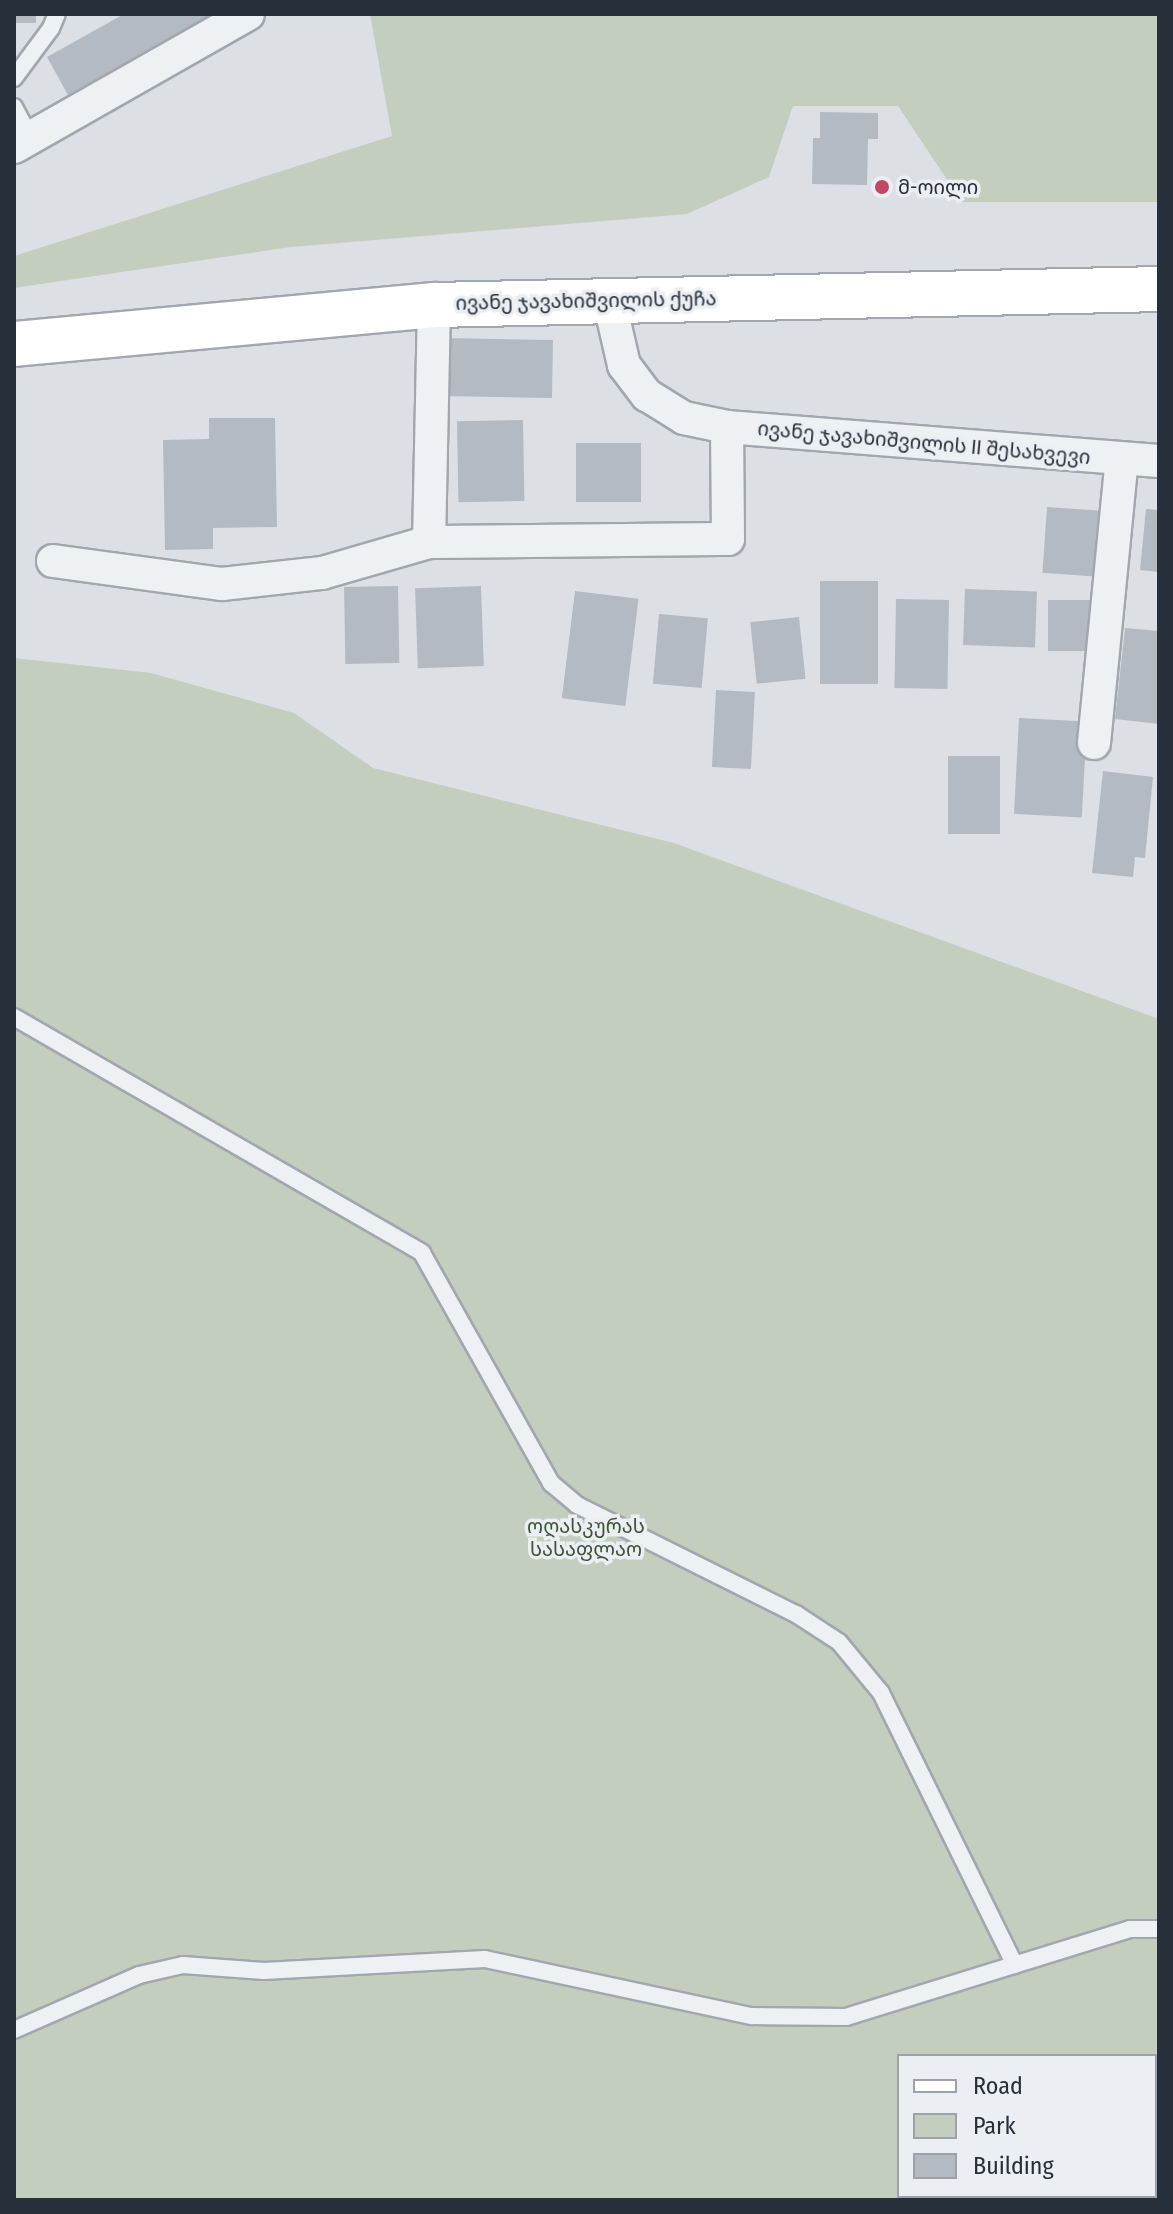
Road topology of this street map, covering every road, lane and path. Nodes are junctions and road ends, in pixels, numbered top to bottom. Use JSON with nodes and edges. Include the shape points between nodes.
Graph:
{"nodes":[{"id":1,"x":57,"y":14,"type":"edge"},
{"id":2,"x":248,"y":14,"type":"edge"},
{"id":3,"x":14,"y":78,"type":"edge"},
{"id":4,"x":14,"y":107,"type":"edge"},
{"id":5,"x":22,"y":142,"type":"edge"},
{"id":6,"x":1159,"y":289,"type":"edge"},
{"id":7,"x":609,"y":300,"type":"junction"},
{"id":8,"x":434,"y":305,"type":"junction"},
{"id":9,"x":14,"y":344,"type":"edge"},
{"id":10,"x":727,"y":427,"type":"junction"},
{"id":11,"x":1122,"y":459,"type":"junction"},
{"id":12,"x":1159,"y":461,"type":"edge"},
{"id":13,"x":429,"y":542,"type":"junction"},
{"id":14,"x":53,"y":561,"type":"dead end"},
{"id":15,"x":1094,"y":743,"type":"dead end"},
{"id":16,"x":14,"y":1017,"type":"edge"},
{"id":17,"x":1159,"y":1929,"type":"edge"},
{"id":18,"x":1015,"y":1965,"type":"junction"},
{"id":19,"x":14,"y":2030,"type":"edge"}],
"edges":[{"from":1,"to":3,"type":"lane"},
{"from":2,"to":5,"type":"street"},
{"from":4,"to":5,"type":"lane"},
{"from":6,"to":7,"type":"main road","name":"ივანე ჯავახიშვილის ქუჩა"},
{"from":7,"to":8,"type":"main road","name":"ივანე ჯავახიშვილის ქუჩა"},
{"from":7,"to":10,"type":"street","name":"ივანე ჯავახიშვილის II შესახვევი","via":[[624,365],[647,395],[684,418]]},
{"from":8,"to":9,"type":"main road","name":"ივანე ჯავახიშვილის ქუჩა"},
{"from":8,"to":13,"type":"street"},
{"from":10,"to":11,"type":"street","name":"ივანე ჯავახიშვილის II შესახვევი"},
{"from":10,"to":13,"type":"street","name":"ივანე ჯავახიშვილის II შესახვევი","via":[[728,539]]},
{"from":11,"to":12,"type":"street","name":"ივანე ჯავახიშვილის II შესახვევი"},
{"from":11,"to":15,"type":"street"},
{"from":13,"to":14,"type":"street","name":"ივანე ჯავახიშვილის II შესახვევი","via":[[322,573],[222,584]]},
{"from":16,"to":18,"type":"lane","via":[[422,1253],[551,1483],[577,1505],[796,1614],[839,1642],[881,1693]]},
{"from":17,"to":18,"type":"lane","via":[[1130,1929]]},
{"from":18,"to":19,"type":"lane","via":[[846,2017],[752,2016],[485,1959],[264,1971],[183,1965],[139,1975]]}]}
